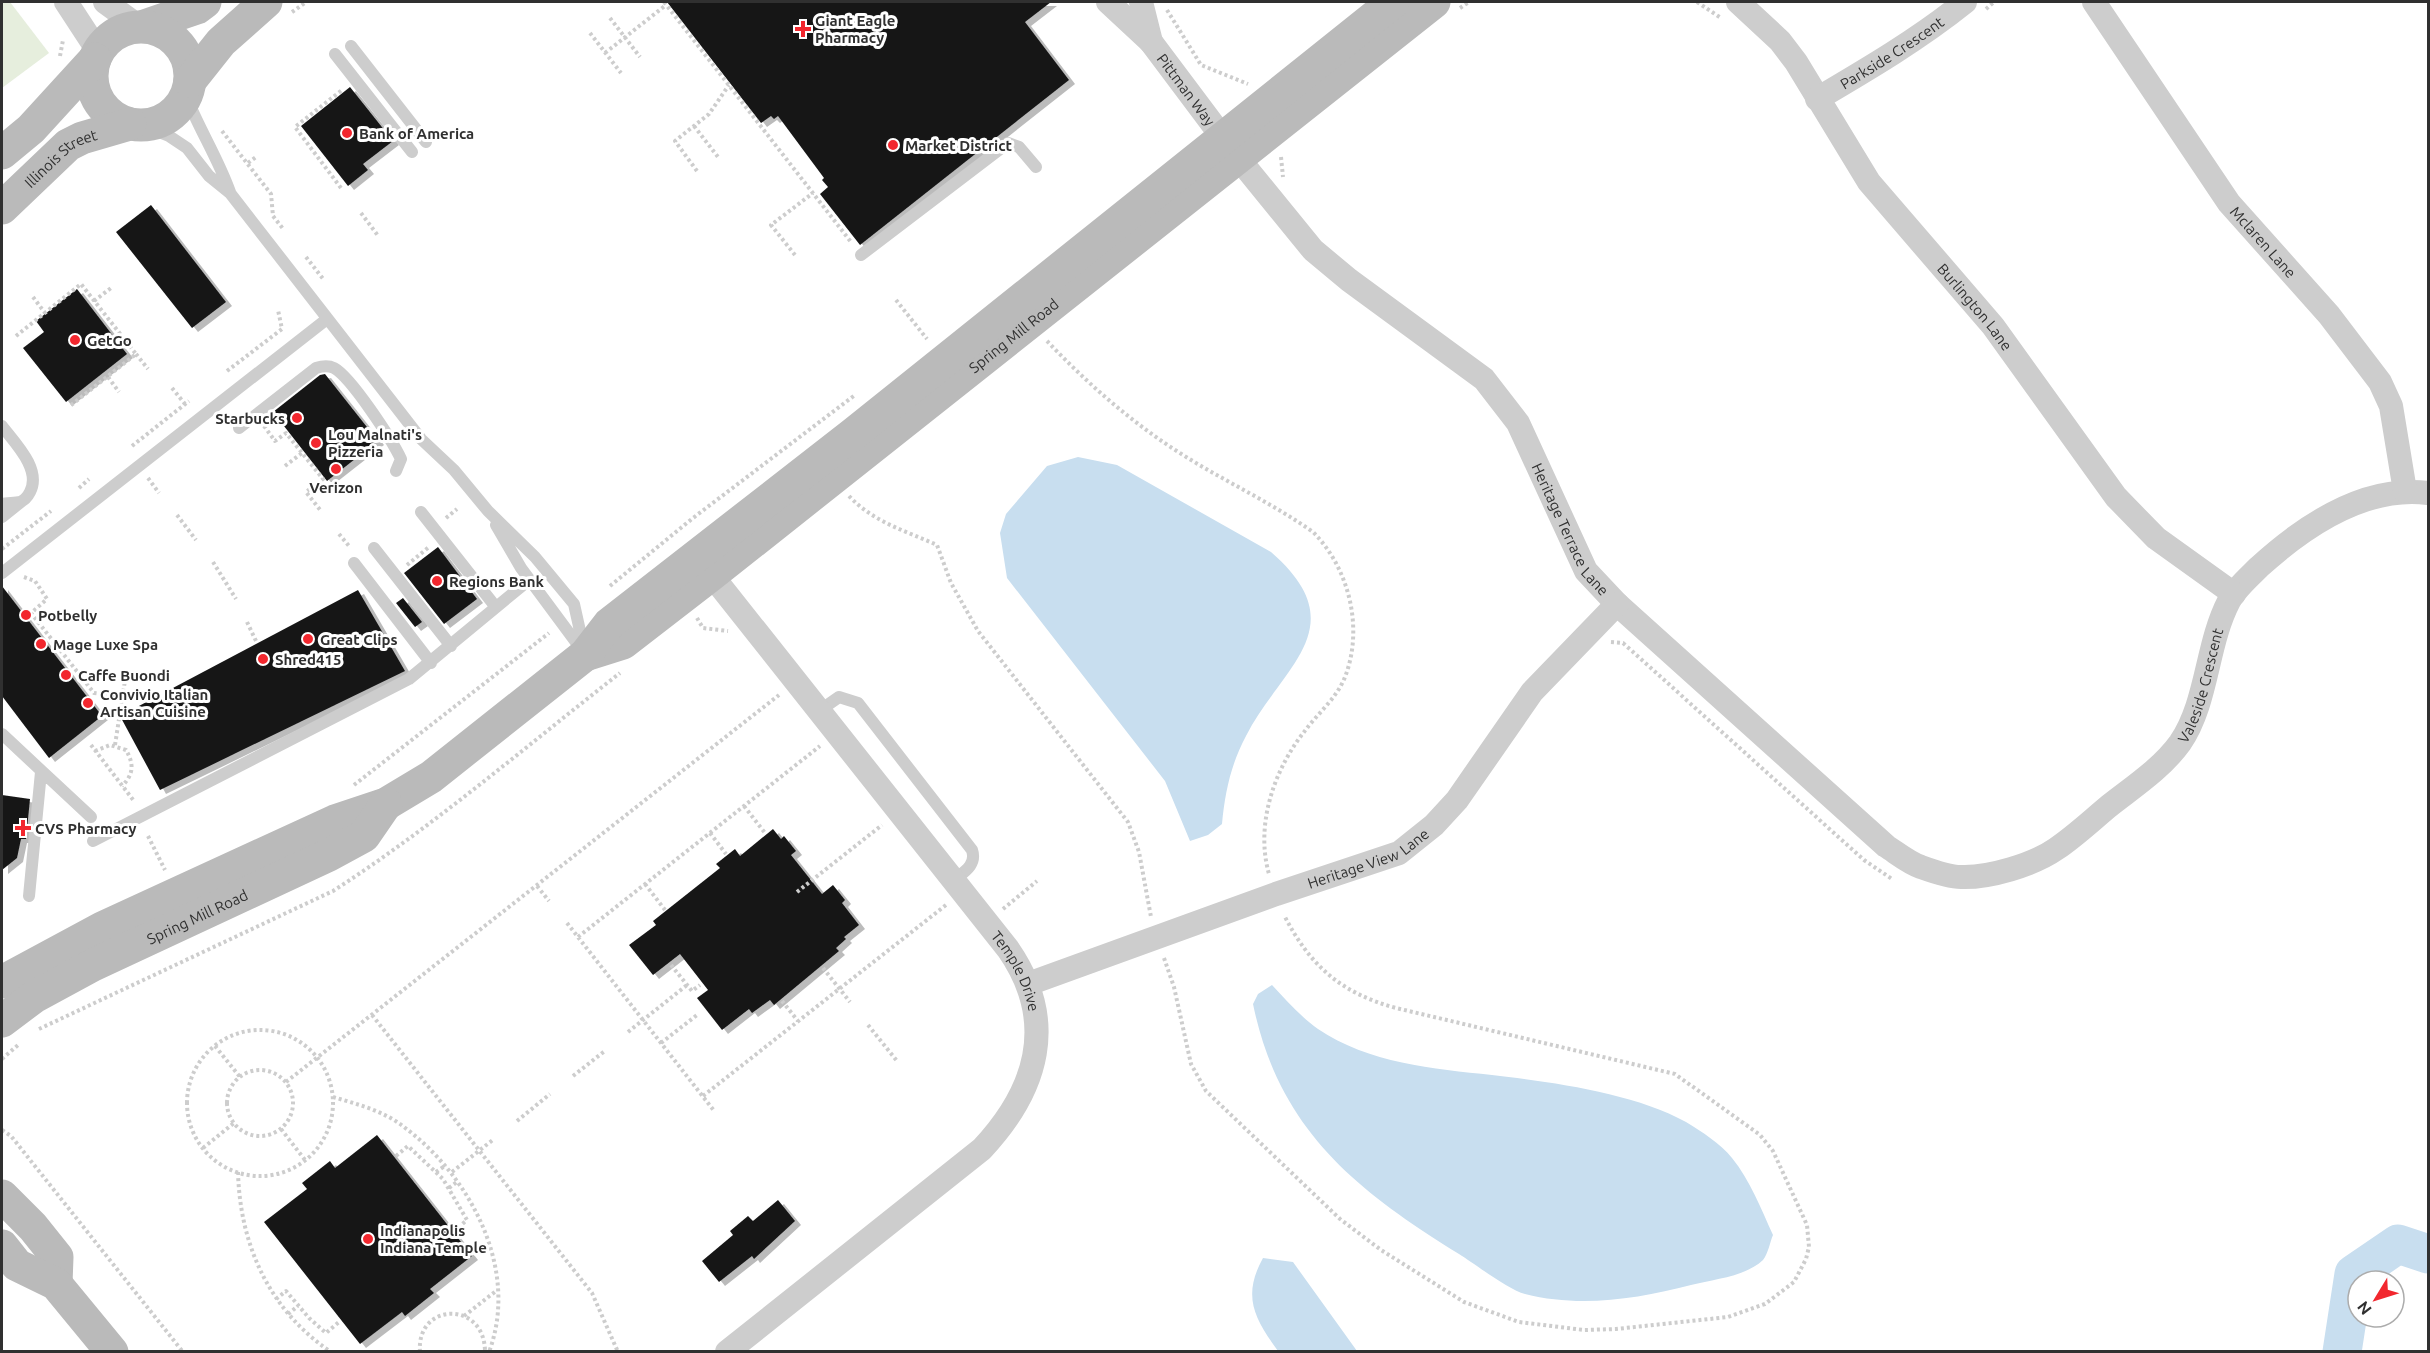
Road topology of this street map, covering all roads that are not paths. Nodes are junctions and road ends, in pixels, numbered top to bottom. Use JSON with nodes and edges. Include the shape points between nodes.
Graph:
{"nodes":[{"id":1,"x":66,"y":2,"type":"edge"},
{"id":2,"x":105,"y":2,"type":"edge"},
{"id":3,"x":205,"y":2,"type":"edge"},
{"id":4,"x":266,"y":2,"type":"edge"},
{"id":5,"x":1108,"y":2,"type":"edge"},
{"id":6,"x":1140,"y":2,"type":"edge"},
{"id":7,"x":1393,"y":2,"type":"edge"},
{"id":8,"x":1434,"y":2,"type":"edge"},
{"id":9,"x":1965,"y":2,"type":"edge"},
{"id":10,"x":2094,"y":2,"type":"edge"},
{"id":11,"x":1734,"y":13,"type":"edge"},
{"id":12,"x":141,"y":26,"type":"junction"},
{"id":13,"x":1151,"y":42,"type":"junction"},
{"id":14,"x":351,"y":46,"type":"dead end"},
{"id":15,"x":335,"y":54,"type":"dead end"},
{"id":16,"x":96,"y":55,"type":"junction"},
{"id":17,"x":188,"y":88,"type":"junction"},
{"id":18,"x":1817,"y":99,"type":"junction"},
{"id":19,"x":137,"y":125,"type":"junction"},
{"id":20,"x":426,"y":142,"type":"dead end"},
{"id":21,"x":1230,"y":148,"type":"junction"},
{"id":22,"x":412,"y":152,"type":"dead end"},
{"id":23,"x":2,"y":153,"type":"edge"},
{"id":24,"x":1036,"y":167,"type":"dead end"},
{"id":25,"x":230,"y":193,"type":"junction"},
{"id":26,"x":2,"y":208,"type":"edge"},
{"id":27,"x":858,"y":252,"type":"road end"},
{"id":28,"x":327,"y":319,"type":"junction"},
{"id":29,"x":2,"y":426,"type":"edge"},
{"id":30,"x":239,"y":428,"type":"dead end"},
{"id":31,"x":396,"y":471,"type":"dead end"},
{"id":32,"x":2405,"y":491,"type":"junction"},
{"id":33,"x":2428,"y":493,"type":"edge"},
{"id":34,"x":22,"y":501,"type":"junction"},
{"id":35,"x":2,"y":504,"type":"edge"},
{"id":36,"x":488,"y":511,"type":"junction"},
{"id":37,"x":421,"y":512,"type":"dead end"},
{"id":38,"x":2,"y":517,"type":"edge"},
{"id":39,"x":375,"y":548,"type":"dead end"},
{"id":40,"x":354,"y":563,"type":"dead end"},
{"id":41,"x":703,"y":565,"type":"junction"},
{"id":42,"x":2,"y":573,"type":"edge"},
{"id":43,"x":529,"y":580,"type":"junction"},
{"id":44,"x":2234,"y":594,"type":"junction"},
{"id":45,"x":1617,"y":604,"type":"junction"},
{"id":46,"x":495,"y":606,"type":"junction"},
{"id":47,"x":451,"y":646,"type":"junction"},
{"id":48,"x":585,"y":655,"type":"junction"},
{"id":49,"x":431,"y":663,"type":"junction"},
{"id":50,"x":819,"y":711,"type":"junction"},
{"id":51,"x":2,"y":734,"type":"edge"},
{"id":52,"x":41,"y":772,"type":"junction"},
{"id":53,"x":386,"y":804,"type":"junction"},
{"id":54,"x":91,"y":817,"type":"dead end"},
{"id":55,"x":93,"y":841,"type":"dead end"},
{"id":56,"x":1960,"y":877,"type":"joint"},
{"id":57,"x":947,"y":888,"type":"junction"},
{"id":58,"x":29,"y":896,"type":"dead end"},
{"id":59,"x":2,"y":981,"type":"edge"},
{"id":60,"x":1028,"y":984,"type":"junction"},
{"id":61,"x":5,"y":1037,"type":"edge"},
{"id":62,"x":2,"y":1196,"type":"edge"},
{"id":63,"x":2,"y":1246,"type":"edge"},
{"id":64,"x":56,"y":1284,"type":"junction"},
{"id":65,"x":112,"y":1352,"type":"edge"},
{"id":66,"x":727,"y":1352,"type":"edge"}],
"edges":[{"from":1,"to":16,"type":"street"},
{"from":2,"to":12,"type":"street"},
{"from":3,"to":12,"type":"street"},
{"from":4,"to":17,"type":"street","via":[[221,42]]},
{"from":5,"to":13,"type":"street","name":"Pittman Way"},
{"from":6,"to":13,"type":"street","name":"Pittman Way"},
{"from":7,"to":21,"type":"street","name":"Spring Mill Road"},
{"from":8,"to":21,"type":"street","name":"Spring Mill Road"},
{"from":9,"to":18,"type":"street","name":"Parkside Crescent","via":[[1880,63]]},
{"from":10,"to":32,"type":"street","name":"Mclaren Lane","via":[[2229,203],[2329,315],[2380,382],[2391,406]]},
{"from":11,"to":18,"type":"street","name":"Burlington Lane","via":[[1780,41]]},
{"from":12,"to":16,"type":"street","via":[[115,34]]},
{"from":12,"to":17,"type":"street","via":[[160,30],[183,50],[190,65]]},
{"from":13,"to":21,"type":"street","name":"Pittman Way"},
{"from":14,"to":20,"type":"lane"},
{"from":15,"to":22,"type":"lane"},
{"from":16,"to":19,"type":"street","via":[[93,86],[98,99],[111,115]]},
{"from":16,"to":23,"type":"street","via":[[31,129]]},
{"from":17,"to":19,"type":"street","via":[[169,117]]},
{"from":17,"to":25,"type":"lane","via":[[197,124],[221,167]]},
{"from":18,"to":44,"type":"street","name":"Burlington Lane","via":[[1869,182],[1993,326],[2116,496],[2156,538]]},
{"from":19,"to":25,"type":"lane","via":[[169,136],[187,148],[209,176]]},
{"from":19,"to":26,"type":"street","name":"Illinois Street","via":[[68,145]]},
{"from":21,"to":41,"type":"street","name":"Spring Mill Road"},
{"from":21,"to":45,"type":"street","name":"Heritage Terrace Lane","via":[[1295,229],[1330,265],[1484,379],[1518,423],[1586,571]]},
{"from":24,"to":27,"type":"lane","via":[[1019,147],[1008,143]]},
{"from":25,"to":28,"type":"lane"},
{"from":28,"to":36,"type":"lane","via":[[421,439],[454,470]]},
{"from":28,"to":42,"type":"lane"},
{"from":29,"to":34,"type":"lane","via":[[33,476],[32,488]]},
{"from":30,"to":31,"type":"lane","via":[[316,368],[327,366],[340,373],[389,435],[401,459]]},
{"from":32,"to":33,"type":"street","name":"Valeside Crescent"},
{"from":32,"to":44,"type":"street","name":"Valeside Crescent","via":[[2371,498],[2319,521],[2266,561]]},
{"from":34,"to":35,"type":"lane"},
{"from":34,"to":38,"type":"lane"},
{"from":36,"to":43,"type":"lane"},
{"from":36,"to":48,"type":"lane","via":[[535,557],[574,604]]},
{"from":37,"to":46,"type":"lane"},
{"from":39,"to":47,"type":"lane"},
{"from":40,"to":49,"type":"lane"},
{"from":41,"to":48,"type":"street","name":"Spring Mill Road","via":[[609,624]]},
{"from":41,"to":50,"type":"street","name":"Temple Drive"},
{"from":43,"to":46,"type":"lane"},
{"from":43,"to":48,"type":"lane"},
{"from":44,"to":56,"type":"street","name":"Valeside Crescent","via":[[2222,618],[2191,722],[2166,759],[2055,850],[2013,869]]},
{"from":45,"to":56,"type":"street","name":"Heritage Terrace Lane","via":[[1886,846],[1919,867]]},
{"from":45,"to":60,"type":"street","name":"Heritage View Lane","via":[[1532,693],[1457,800],[1399,853],[1166,949]]},
{"from":46,"to":47,"type":"lane"},
{"from":47,"to":49,"type":"lane"},
{"from":48,"to":53,"type":"street","name":"Spring Mill Road","via":[[431,777]]},
{"from":49,"to":55,"type":"lane","via":[[409,679]]},
{"from":50,"to":57,"type":"street","name":"Temple Drive"},
{"from":50,"to":57,"type":"lane","via":[[839,697],[858,703],[972,850],[971,865]]},
{"from":51,"to":52,"type":"lane"},
{"from":52,"to":54,"type":"lane"},
{"from":52,"to":58,"type":"lane"},
{"from":53,"to":59,"type":"street","name":"Spring Mill Road","via":[[335,821],[102,928]]},
{"from":53,"to":61,"type":"street","name":"Spring Mill Road","via":[[364,836],[34,997]]},
{"from":57,"to":60,"type":"street","name":"Temple Drive","via":[[1008,949]]},
{"from":60,"to":66,"type":"street","name":"Temple Drive","via":[[1038,1026],[1037,1051],[1019,1102],[1003,1126],[959,1168]]},
{"from":62,"to":64,"type":"street","via":[[57,1257]]},
{"from":63,"to":64,"type":"street","via":[[17,1265]]},
{"from":64,"to":65,"type":"street"}]}
